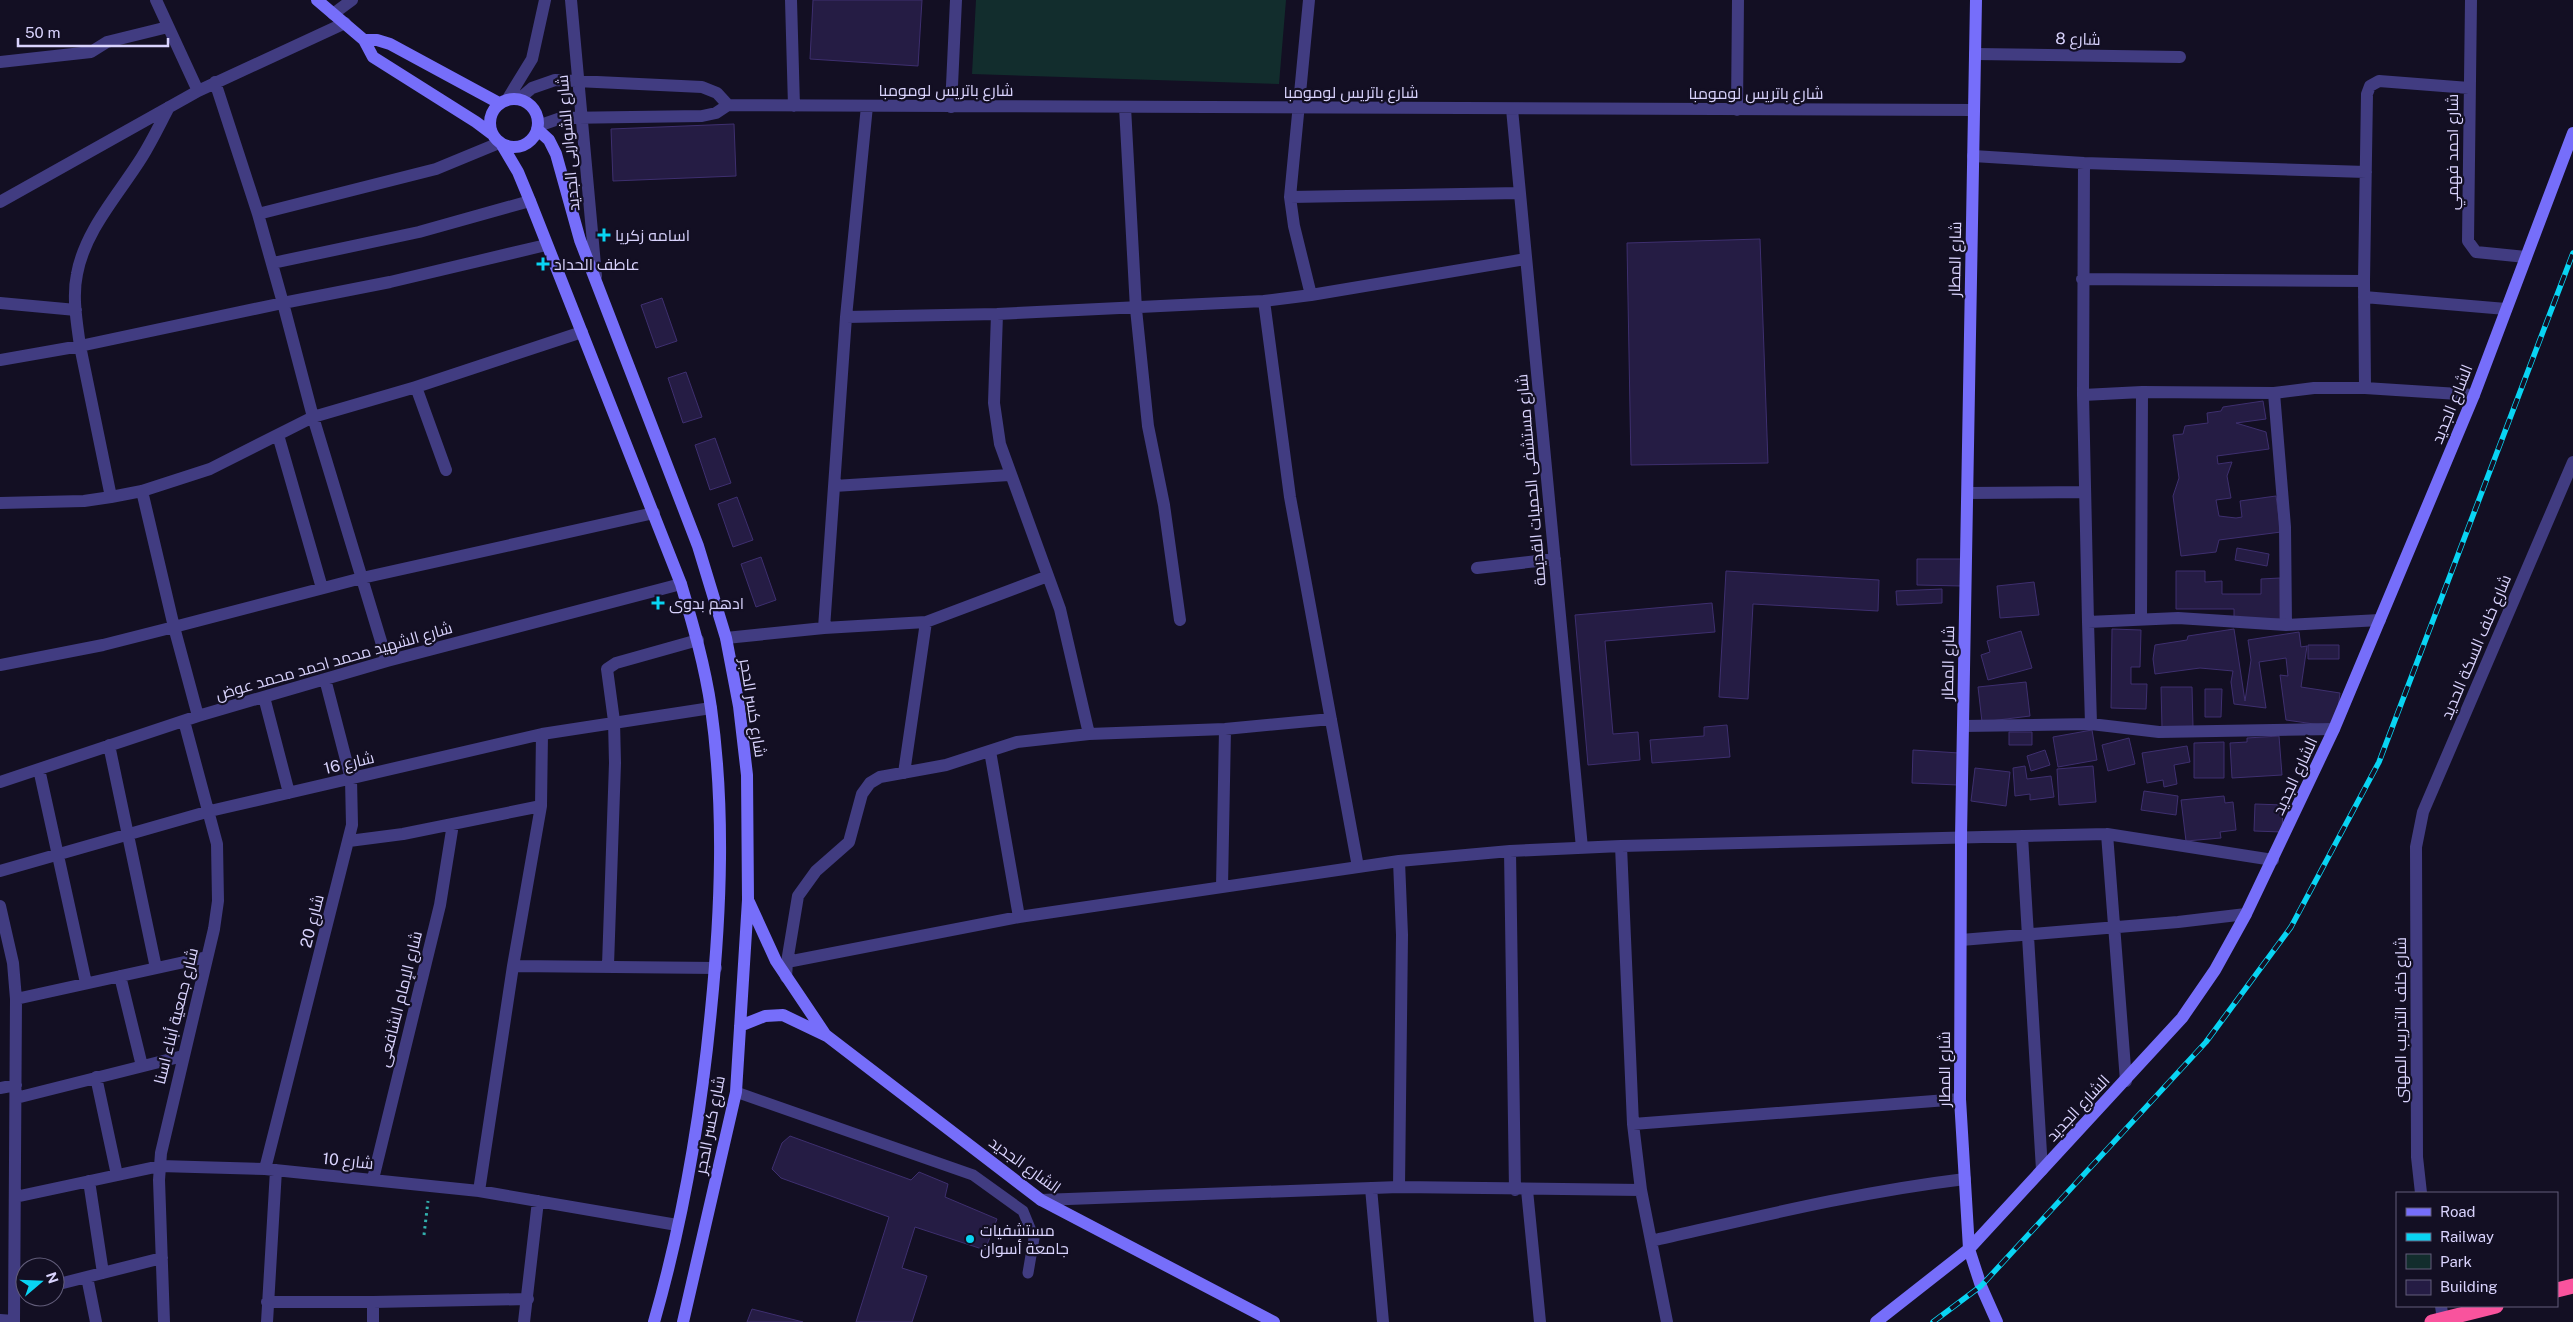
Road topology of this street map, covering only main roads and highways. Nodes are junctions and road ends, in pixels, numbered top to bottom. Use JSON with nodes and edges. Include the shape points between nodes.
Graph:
{"nodes":[{"id":1,"x":2573,"y":1286,"type":"edge"},
{"id":2,"x":2558,"y":1290,"type":"edge"},
{"id":3,"x":2490,"y":1307,"type":"edge"},
{"id":4,"x":2439,"y":1316,"type":"edge"}],
"edges":[{"from":1,"to":2,"type":"highway"},
{"from":3,"to":4,"type":"highway"}]}
